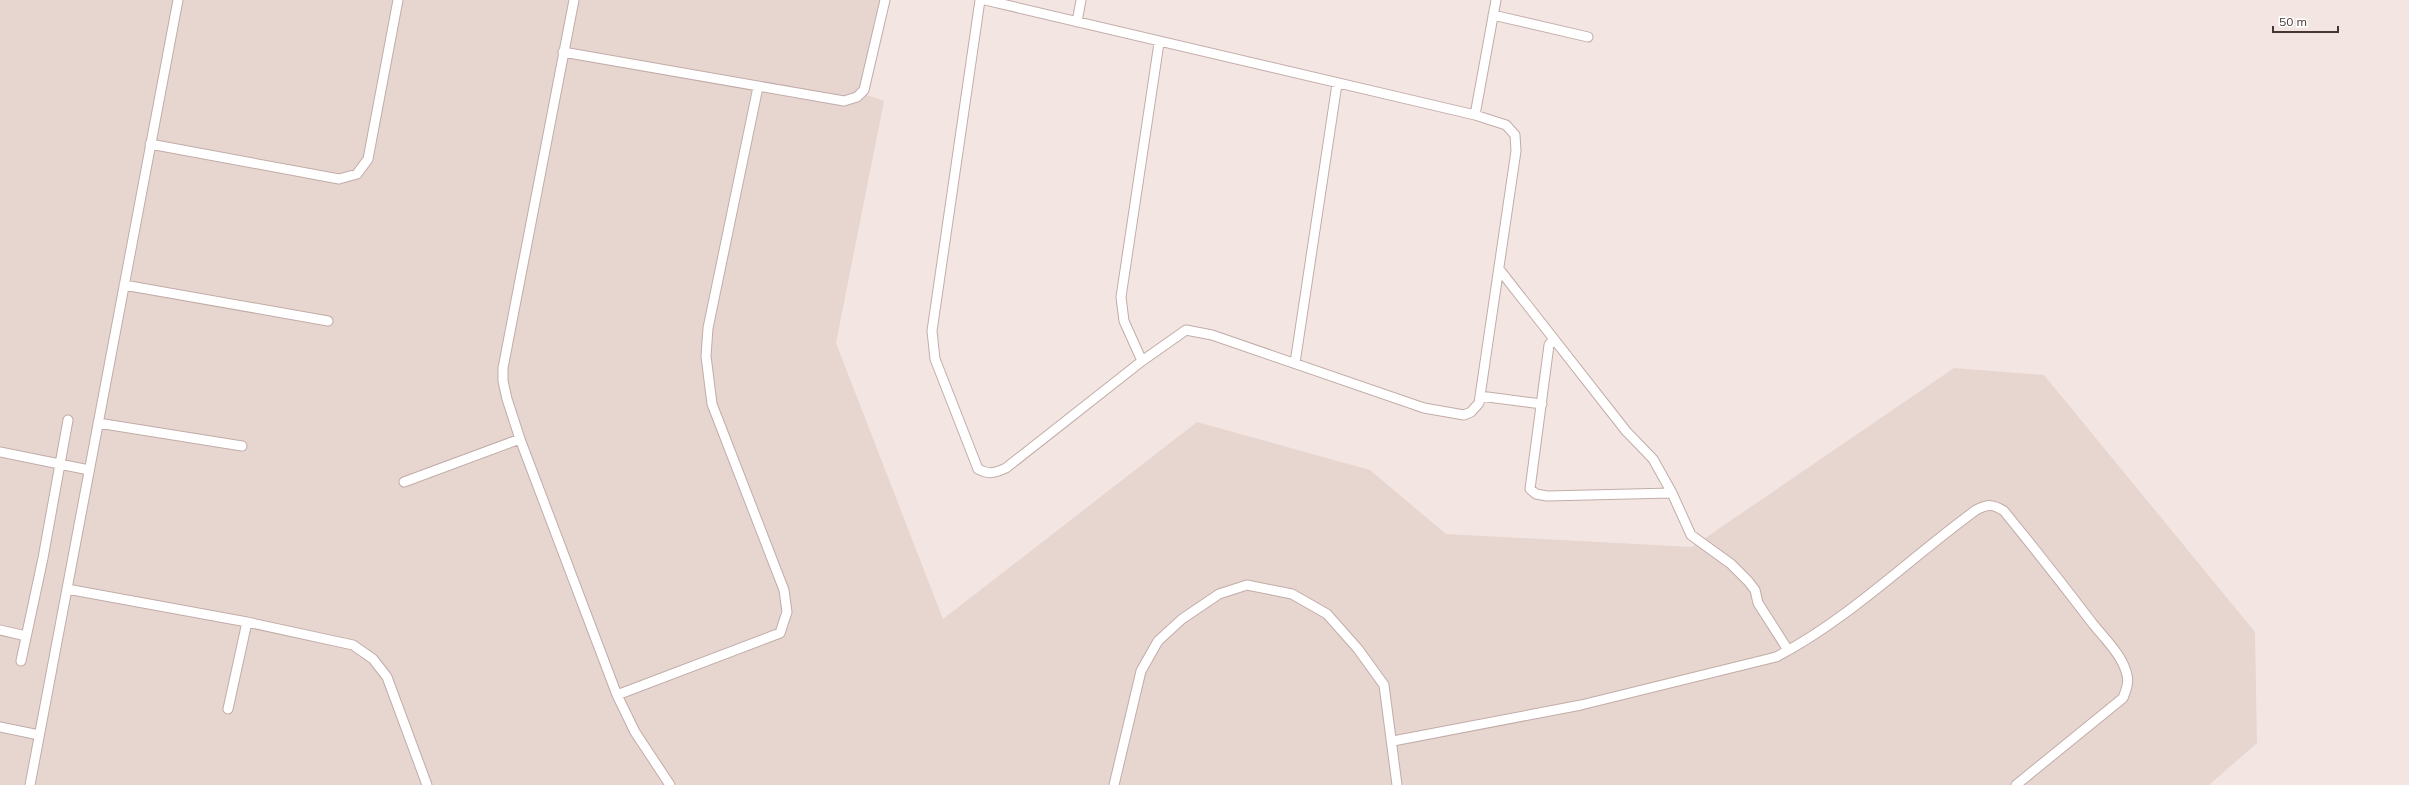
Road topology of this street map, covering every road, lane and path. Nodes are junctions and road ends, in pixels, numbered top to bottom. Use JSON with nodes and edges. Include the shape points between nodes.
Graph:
{"nodes":[{"id":1,"x":178,"y":0,"type":"edge"},
{"id":2,"x":398,"y":0,"type":"edge"},
{"id":3,"x":574,"y":0,"type":"edge"},
{"id":4,"x":885,"y":0,"type":"edge"},
{"id":5,"x":980,"y":0,"type":"edge"},
{"id":6,"x":985,"y":0,"type":"edge"},
{"id":7,"x":1081,"y":0,"type":"edge"},
{"id":8,"x":1496,"y":0,"type":"edge"},
{"id":9,"x":1493,"y":15,"type":"junction"},
{"id":10,"x":1077,"y":22,"type":"junction"},
{"id":11,"x":1588,"y":37,"type":"dead end"},
{"id":12,"x":1159,"y":42,"type":"junction"},
{"id":13,"x":564,"y":52,"type":"junction"},
{"id":14,"x":1337,"y":84,"type":"junction"},
{"id":15,"x":758,"y":87,"type":"junction"},
{"id":16,"x":1474,"y":115,"type":"junction"},
{"id":17,"x":150,"y":144,"type":"junction"},
{"id":18,"x":1499,"y":269,"type":"junction"},
{"id":19,"x":124,"y":285,"type":"junction"},
{"id":20,"x":328,"y":321,"type":"dead end"},
{"id":21,"x":1554,"y":339,"type":"junction"},
{"id":22,"x":1142,"y":361,"type":"junction"},
{"id":23,"x":1295,"y":363,"type":"junction"},
{"id":24,"x":1480,"y":396,"type":"junction"},
{"id":25,"x":1542,"y":404,"type":"junction"},
{"id":26,"x":68,"y":420,"type":"dead end"},
{"id":27,"x":98,"y":423,"type":"junction"},
{"id":28,"x":520,"y":439,"type":"junction"},
{"id":29,"x":242,"y":446,"type":"dead end"},
{"id":30,"x":0,"y":452,"type":"edge"},
{"id":31,"x":59,"y":464,"type":"junction"},
{"id":32,"x":89,"y":470,"type":"junction"},
{"id":33,"x":404,"y":482,"type":"dead end"},
{"id":34,"x":1672,"y":493,"type":"junction"},
{"id":35,"x":67,"y":589,"type":"junction"},
{"id":36,"x":247,"y":622,"type":"junction"},
{"id":37,"x":0,"y":630,"type":"edge"},
{"id":38,"x":26,"y":636,"type":"junction"},
{"id":39,"x":1788,"y":650,"type":"junction"},
{"id":40,"x":21,"y":661,"type":"dead end"},
{"id":41,"x":617,"y":695,"type":"junction"},
{"id":42,"x":228,"y":709,"type":"dead end"},
{"id":43,"x":0,"y":726,"type":"edge"},
{"id":44,"x":39,"y":735,"type":"junction"},
{"id":45,"x":1393,"y":741,"type":"junction"},
{"id":46,"x":30,"y":785,"type":"edge"},
{"id":47,"x":427,"y":785,"type":"edge"},
{"id":48,"x":670,"y":785,"type":"edge"},
{"id":49,"x":1114,"y":785,"type":"edge"},
{"id":50,"x":1398,"y":785,"type":"edge"},
{"id":51,"x":2016,"y":785,"type":"edge"}],
"edges":[{"from":1,"to":17,"type":"street"},
{"from":2,"to":17,"type":"street","via":[[368,159],[357,174],[339,179]]},
{"from":3,"to":13,"type":"street"},
{"from":4,"to":15,"type":"street","via":[[864,90],[857,97],[844,101]]},
{"from":5,"to":22,"type":"street","via":[[932,331],[935,359],[978,469],[986,473],[995,473],[1006,468]]},
{"from":6,"to":10,"type":"street"},
{"from":7,"to":10,"type":"street"},
{"from":8,"to":9,"type":"street"},
{"from":9,"to":11,"type":"street"},
{"from":9,"to":16,"type":"street"},
{"from":10,"to":12,"type":"street"},
{"from":12,"to":14,"type":"street"},
{"from":12,"to":22,"type":"street","via":[[1121,297],[1124,321]]},
{"from":13,"to":15,"type":"street"},
{"from":13,"to":28,"type":"street","via":[[503,368],[507,399]]},
{"from":14,"to":16,"type":"street"},
{"from":14,"to":23,"type":"street"},
{"from":15,"to":41,"type":"street","via":[[708,328],[706,356],[712,404],[784,590],[787,612],[780,633]]},
{"from":16,"to":18,"type":"street","via":[[1506,125],[1515,135],[1516,151]]},
{"from":17,"to":19,"type":"street"},
{"from":18,"to":21,"type":"street"},
{"from":18,"to":24,"type":"street"},
{"from":19,"to":20,"type":"street"},
{"from":19,"to":27,"type":"street"},
{"from":21,"to":25,"type":"street","via":[[1549,345]]},
{"from":21,"to":34,"type":"street","via":[[1626,431],[1653,459]]},
{"from":22,"to":23,"type":"street","via":[[1186,330],[1212,334]]},
{"from":23,"to":24,"type":"street","via":[[1424,408],[1464,415],[1471,412],[1479,403]]},
{"from":24,"to":25,"type":"street"},
{"from":25,"to":34,"type":"street","via":[[1530,478],[1530,489],[1536,494]]},
{"from":26,"to":31,"type":"street"},
{"from":27,"to":29,"type":"street"},
{"from":27,"to":32,"type":"street"},
{"from":28,"to":33,"type":"street"},
{"from":28,"to":41,"type":"street"},
{"from":30,"to":31,"type":"street"},
{"from":31,"to":32,"type":"street"},
{"from":31,"to":38,"type":"street"},
{"from":32,"to":35,"type":"street"},
{"from":34,"to":39,"type":"street","via":[[1691,535],[1731,564],[1748,581],[1755,590],[1758,603]]},
{"from":35,"to":36,"type":"street"},
{"from":35,"to":44,"type":"street"},
{"from":36,"to":42,"type":"street"},
{"from":36,"to":47,"type":"street","via":[[353,645],[373,659],[387,677]]},
{"from":37,"to":38,"type":"street"},
{"from":38,"to":40,"type":"street"},
{"from":39,"to":45,"type":"street","via":[[1776,657],[1581,705]]},
{"from":39,"to":51,"type":"street","via":[[1826,626],[1976,510],[1986,505],[1994,505],[2004,511],[2070,595],[2112,649],[2128,676],[2128,686],[2123,698]]},
{"from":41,"to":48,"type":"street","via":[[635,732]]},
{"from":43,"to":44,"type":"street"},
{"from":44,"to":46,"type":"street"},
{"from":45,"to":49,"type":"street","via":[[1384,685],[1358,649],[1327,614],[1292,594],[1247,585],[1219,594],[1182,619],[1158,641],[1141,671]]},
{"from":45,"to":50,"type":"street"}]}
